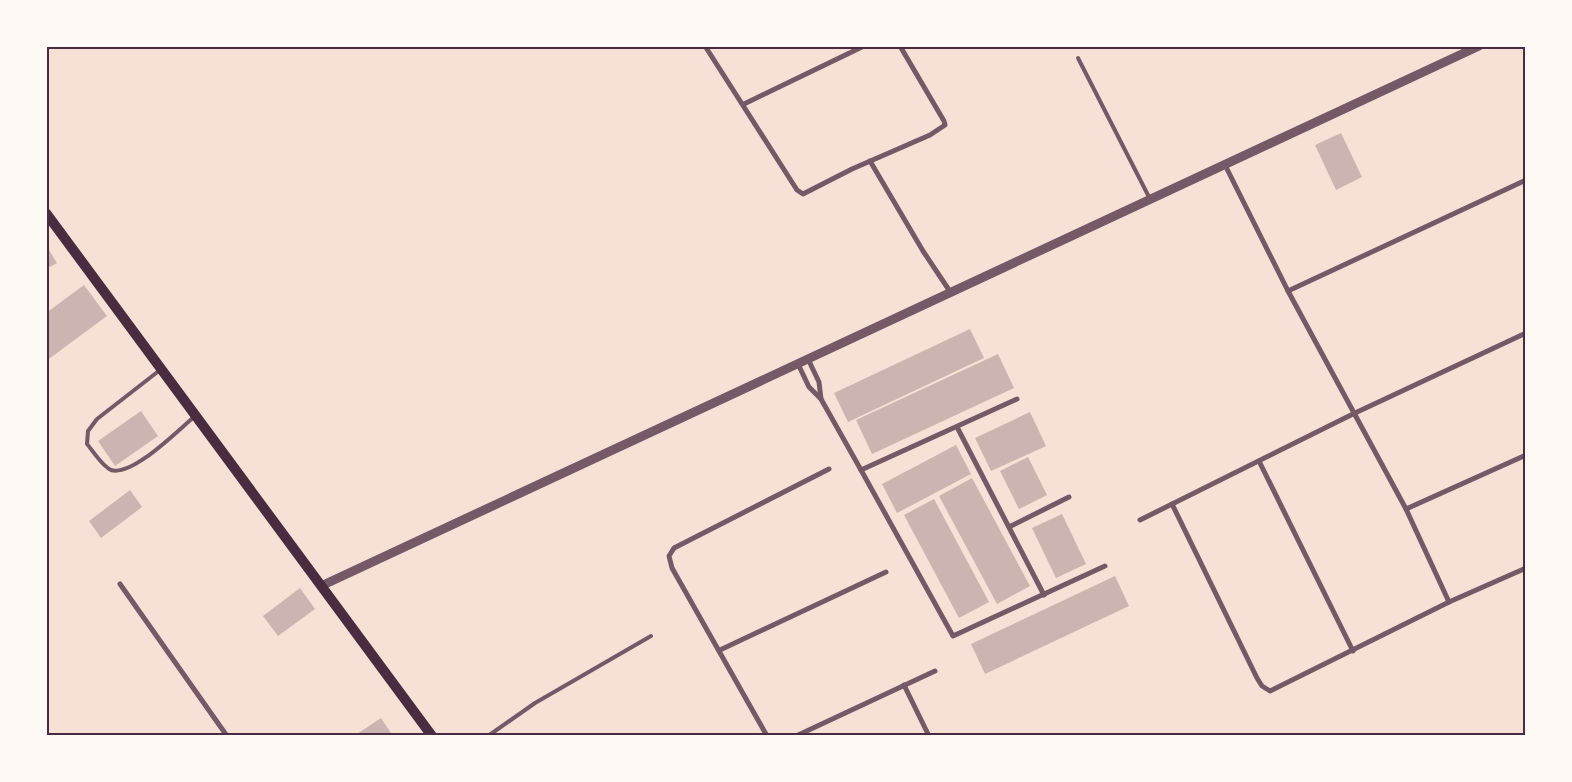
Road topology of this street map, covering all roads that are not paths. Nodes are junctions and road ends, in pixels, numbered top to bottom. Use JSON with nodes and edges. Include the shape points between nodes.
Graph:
{"nodes":[{"id":1,"x":705,"y":46,"type":"edge"},
{"id":2,"x":864,"y":46,"type":"edge"},
{"id":3,"x":900,"y":46,"type":"edge"},
{"id":4,"x":1479,"y":46,"type":"edge"},
{"id":5,"x":1078,"y":58,"type":"dead end"},
{"id":6,"x":744,"y":104,"type":"junction"},
{"id":7,"x":870,"y":161,"type":"junction"},
{"id":8,"x":1224,"y":165,"type":"junction"},
{"id":9,"x":1526,"y":180,"type":"edge"},
{"id":10,"x":1150,"y":200,"type":"junction"},
{"id":11,"x":46,"y":213,"type":"edge"},
{"id":12,"x":1288,"y":291,"type":"junction"},
{"id":13,"x":951,"y":293,"type":"junction"},
{"id":14,"x":1526,"y":333,"type":"edge"},
{"id":15,"x":808,"y":359,"type":"junction"},
{"id":16,"x":798,"y":364,"type":"junction"},
{"id":17,"x":161,"y":368,"type":"junction"},
{"id":18,"x":821,"y":399,"type":"junction"},
{"id":19,"x":1017,"y":399,"type":"dead end"},
{"id":20,"x":1355,"y":413,"type":"junction"},
{"id":21,"x":196,"y":416,"type":"junction"},
{"id":22,"x":957,"y":426,"type":"junction"},
{"id":23,"x":1526,"y":455,"type":"edge"},
{"id":24,"x":1259,"y":461,"type":"junction"},
{"id":25,"x":829,"y":469,"type":"dead end"},
{"id":26,"x":862,"y":470,"type":"junction"},
{"id":27,"x":1069,"y":497,"type":"dead end"},
{"id":28,"x":1172,"y":504,"type":"junction"},
{"id":29,"x":1406,"y":509,"type":"junction"},
{"id":30,"x":1140,"y":520,"type":"dead end"},
{"id":31,"x":1009,"y":527,"type":"junction"},
{"id":32,"x":1105,"y":566,"type":"dead end"},
{"id":33,"x":1526,"y":568,"type":"edge"},
{"id":34,"x":886,"y":572,"type":"dead end"},
{"id":35,"x":120,"y":584,"type":"dead end"},
{"id":36,"x":321,"y":586,"type":"junction"},
{"id":37,"x":1044,"y":594,"type":"junction"},
{"id":38,"x":1449,"y":602,"type":"junction"},
{"id":39,"x":651,"y":636,"type":"dead end"},
{"id":40,"x":720,"y":650,"type":"junction"},
{"id":41,"x":1353,"y":651,"type":"junction"},
{"id":42,"x":935,"y":671,"type":"dead end"},
{"id":43,"x":904,"y":685,"type":"junction"},
{"id":44,"x":227,"y":736,"type":"edge"},
{"id":45,"x":432,"y":736,"type":"edge"},
{"id":46,"x":488,"y":736,"type":"edge"},
{"id":47,"x":767,"y":736,"type":"edge"},
{"id":48,"x":796,"y":736,"type":"edge"},
{"id":49,"x":929,"y":736,"type":"edge"}],
"edges":[{"from":1,"to":6,"type":"street"},
{"from":2,"to":6,"type":"street"},
{"from":3,"to":7,"type":"street","via":[[944,125],[930,135]]},
{"from":4,"to":8,"type":"street"},
{"from":5,"to":10,"type":"lane"},
{"from":6,"to":7,"type":"street","via":[[799,193],[803,194]]},
{"from":7,"to":13,"type":"street"},
{"from":8,"to":10,"type":"street"},
{"from":8,"to":12,"type":"street"},
{"from":9,"to":12,"type":"street"},
{"from":10,"to":13,"type":"street"},
{"from":11,"to":17,"type":"main road"},
{"from":12,"to":20,"type":"street"},
{"from":13,"to":15,"type":"street"},
{"from":14,"to":20,"type":"street"},
{"from":15,"to":16,"type":"street"},
{"from":15,"to":18,"type":"street","via":[[819,382]]},
{"from":16,"to":18,"type":"street","via":[[809,387]]},
{"from":16,"to":36,"type":"street"},
{"from":17,"to":21,"type":"main road"},
{"from":17,"to":21,"type":"lane","via":[[97,419],[88,431],[87,444],[108,469],[120,472],[133,467]]},
{"from":18,"to":26,"type":"street"},
{"from":19,"to":22,"type":"street"},
{"from":20,"to":24,"type":"street"},
{"from":20,"to":29,"type":"street"},
{"from":21,"to":36,"type":"main road"},
{"from":22,"to":26,"type":"street"},
{"from":22,"to":31,"type":"street"},
{"from":23,"to":29,"type":"street"},
{"from":24,"to":28,"type":"street"},
{"from":24,"to":41,"type":"street"},
{"from":25,"to":40,"type":"street","via":[[674,548],[669,556],[672,568]]},
{"from":26,"to":37,"type":"street","via":[[953,636]]},
{"from":27,"to":31,"type":"street"},
{"from":28,"to":30,"type":"street"},
{"from":28,"to":41,"type":"street","via":[[1262,686],[1270,691]]},
{"from":29,"to":38,"type":"street"},
{"from":31,"to":37,"type":"street"},
{"from":32,"to":37,"type":"street"},
{"from":33,"to":38,"type":"street"},
{"from":34,"to":40,"type":"street"},
{"from":35,"to":44,"type":"street"},
{"from":36,"to":45,"type":"main road"},
{"from":38,"to":41,"type":"street"},
{"from":39,"to":46,"type":"lane","via":[[535,703]]},
{"from":40,"to":47,"type":"street"},
{"from":42,"to":43,"type":"street"},
{"from":43,"to":48,"type":"street"},
{"from":43,"to":49,"type":"street"}]}
